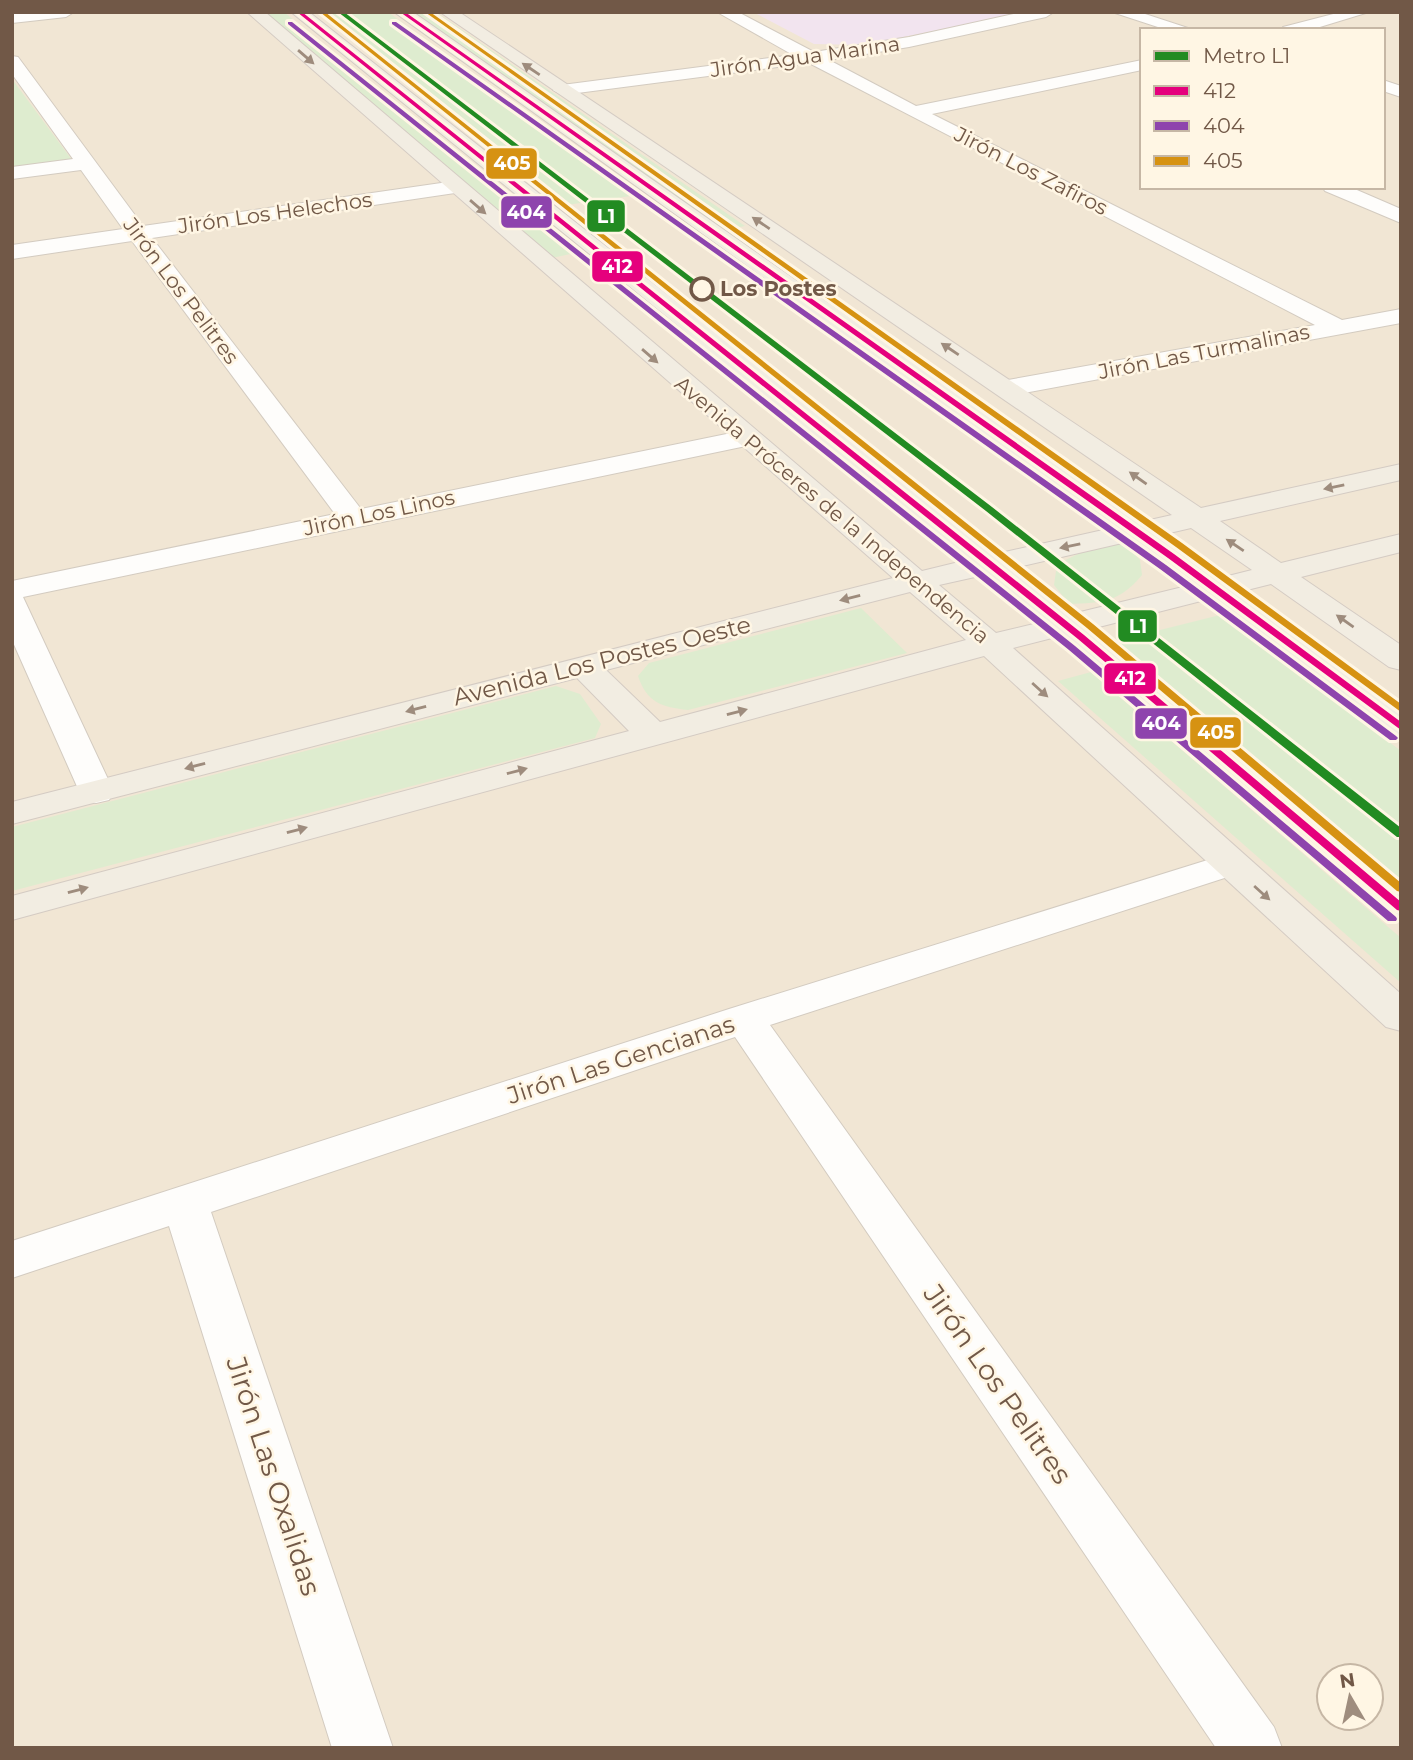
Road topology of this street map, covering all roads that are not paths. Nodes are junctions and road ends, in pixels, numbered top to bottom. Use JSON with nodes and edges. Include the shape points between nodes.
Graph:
{"nodes":[{"id":1,"x":66,"y":12,"type":"edge"},
{"id":2,"x":255,"y":12,"type":"edge"},
{"id":3,"x":299,"y":12,"type":"edge"},
{"id":4,"x":402,"y":12,"type":"edge"},
{"id":5,"x":448,"y":12,"type":"edge"},
{"id":6,"x":725,"y":12,"type":"edge"},
{"id":7,"x":1046,"y":12,"type":"edge"},
{"id":8,"x":1120,"y":12,"type":"edge"},
{"id":9,"x":1361,"y":12,"type":"edge"},
{"id":10,"x":41,"y":13,"type":"edge"},
{"id":11,"x":12,"y":18,"type":"edge"},
{"id":12,"x":1179,"y":28,"type":"edge"},
{"id":13,"x":1297,"y":28,"type":"edge"},
{"id":14,"x":810,"y":58,"type":"junction"},
{"id":15,"x":12,"y":61,"type":"edge"},
{"id":16,"x":1140,"y":65,"type":"edge"},
{"id":17,"x":562,"y":90,"type":"junction"},
{"id":18,"x":914,"y":112,"type":"junction"},
{"id":19,"x":85,"y":163,"type":"junction"},
{"id":20,"x":12,"y":173,"type":"edge"},
{"id":21,"x":455,"y":187,"type":"junction"},
{"id":22,"x":1336,"y":189,"type":"edge"},
{"id":23,"x":1401,"y":218,"type":"edge"},
{"id":24,"x":137,"y":233,"type":"junction"},
{"id":25,"x":12,"y":252,"type":"edge"},
{"id":26,"x":1401,"y":316,"type":"edge"},
{"id":27,"x":1338,"y":327,"type":"junction"},
{"id":28,"x":1008,"y":388,"type":"junction"},
{"id":29,"x":746,"y":438,"type":"junction"},
{"id":30,"x":1401,"y":472,"type":"edge"},
{"id":31,"x":1194,"y":517,"type":"junction"},
{"id":32,"x":353,"y":518,"type":"junction"},
{"id":33,"x":1136,"y":531,"type":"junction"},
{"id":34,"x":1401,"y":543,"type":"edge"},
{"id":35,"x":989,"y":564,"type":"junction"},
{"id":36,"x":1277,"y":573,"type":"junction"},
{"id":37,"x":916,"y":581,"type":"junction"},
{"id":38,"x":1214,"y":588,"type":"junction"},
{"id":39,"x":12,"y":590,"type":"edge"},
{"id":40,"x":12,"y":603,"type":"edge"},
{"id":41,"x":1065,"y":624,"type":"junction"},
{"id":42,"x":990,"y":644,"type":"junction"},
{"id":43,"x":1401,"y":660,"type":"edge"},
{"id":44,"x":582,"y":665,"type":"junction"},
{"id":45,"x":1401,"y":727,"type":"edge"},
{"id":46,"x":652,"y":734,"type":"junction"},
{"id":47,"x":96,"y":792,"type":"junction"},
{"id":48,"x":12,"y":813,"type":"edge"},
{"id":49,"x":1230,"y":864,"type":"junction"},
{"id":50,"x":12,"y":908,"type":"edge"},
{"id":51,"x":1401,"y":908,"type":"edge"},
{"id":52,"x":1401,"y":1017,"type":"edge"},
{"id":53,"x":744,"y":1019,"type":"junction"},
{"id":54,"x":185,"y":1203,"type":"junction"},
{"id":55,"x":12,"y":1260,"type":"edge"},
{"id":56,"x":363,"y":1748,"type":"edge"},
{"id":57,"x":1252,"y":1748,"type":"edge"}],
"edges":[{"from":1,"to":10,"type":"street"},
{"from":2,"to":21,"type":"main road","name":"Avenida Próceres de la Independencia","one_way":true},
{"from":3,"to":35,"type":"main road"},
{"from":4,"to":33,"type":"main road"},
{"from":17,"to":5,"type":"main road","one_way":true},
{"from":6,"to":14,"type":"street","name":"Jirón Los Zafiros"},
{"from":7,"to":14,"type":"street","name":"Jirón Agua Marina"},
{"from":8,"to":12,"type":"street"},
{"from":9,"to":13,"type":"street"},
{"from":10,"to":11,"type":"street"},
{"from":14,"to":17,"type":"street","name":"Jirón Agua Marina"},
{"from":14,"to":18,"type":"street","name":"Jirón Los Zafiros"},
{"from":15,"to":19,"type":"street","name":"Jirón Los Pelitres"},
{"from":16,"to":18,"type":"street"},
{"from":28,"to":17,"type":"main road","one_way":true},
{"from":18,"to":27,"type":"street","name":"Jirón Los Zafiros"},
{"from":19,"to":20,"type":"street"},
{"from":19,"to":24,"type":"street","name":"Jirón Los Pelitres"},
{"from":21,"to":24,"type":"street","name":"Jirón Los Helechos"},
{"from":21,"to":29,"type":"main road","name":"Avenida Próceres de la Independencia","one_way":true},
{"from":22,"to":23,"type":"street"},
{"from":24,"to":25,"type":"street","name":"Jirón Los Helechos"},
{"from":24,"to":32,"type":"street","name":"Jirón Los Pelitres"},
{"from":26,"to":27,"type":"street","name":"Jirón Las Turmalinas"},
{"from":27,"to":28,"type":"street","name":"Jirón Las Turmalinas"},
{"from":31,"to":28,"type":"main road","one_way":true},
{"from":29,"to":32,"type":"street","name":"Jirón Los Linos"},
{"from":29,"to":37,"type":"main road","name":"Avenida Próceres de la Independencia"},
{"from":30,"to":31,"type":"main road","name":"Avenida Los Postes Oeste","one_way":true},
{"from":31,"to":33,"type":"main road","name":"Avenida Los Postes Oeste"},
{"from":36,"to":31,"type":"main road","one_way":true},
{"from":32,"to":39,"type":"street","name":"Jirón Los Linos"},
{"from":33,"to":35,"type":"main road","name":"Avenida Los Postes Oeste","one_way":true},
{"from":33,"to":38,"type":"main road"},
{"from":34,"to":36,"type":"main road"},
{"from":35,"to":37,"type":"main road","name":"Avenida Los Postes Oeste"},
{"from":35,"to":41,"type":"main road"},
{"from":36,"to":38,"type":"main road"},
{"from":43,"to":36,"type":"main road","one_way":true},
{"from":37,"to":42,"type":"main road","name":"Avenida Próceres de la Independencia"},
{"from":37,"to":44,"type":"main road","name":"Avenida Los Postes Oeste","one_way":true},
{"from":38,"to":41,"type":"main road"},
{"from":38,"to":45,"type":"main road"},
{"from":40,"to":47,"type":"street"},
{"from":41,"to":42,"type":"main road"},
{"from":41,"to":51,"type":"main road"},
{"from":46,"to":42,"type":"main road","one_way":true},
{"from":42,"to":49,"type":"main road","name":"Avenida Próceres de la Independencia","one_way":true},
{"from":44,"to":46,"type":"main road"},
{"from":44,"to":47,"type":"main road","name":"Avenida Los Postes Oeste","one_way":true},
{"from":50,"to":46,"type":"main road","one_way":true},
{"from":47,"to":48,"type":"main road","name":"Avenida Los Postes Oeste"},
{"from":49,"to":52,"type":"main road","name":"Avenida Próceres de la Independencia","one_way":true},
{"from":49,"to":53,"type":"street","name":"Jirón Las Gencianas"},
{"from":53,"to":54,"type":"street","name":"Jirón Las Gencianas"},
{"from":53,"to":57,"type":"street","name":"Jirón Los Pelitres"},
{"from":54,"to":55,"type":"street","name":"Jirón Las Gencianas"},
{"from":54,"to":56,"type":"street","name":"Jirón Las Oxalidas"}]}
